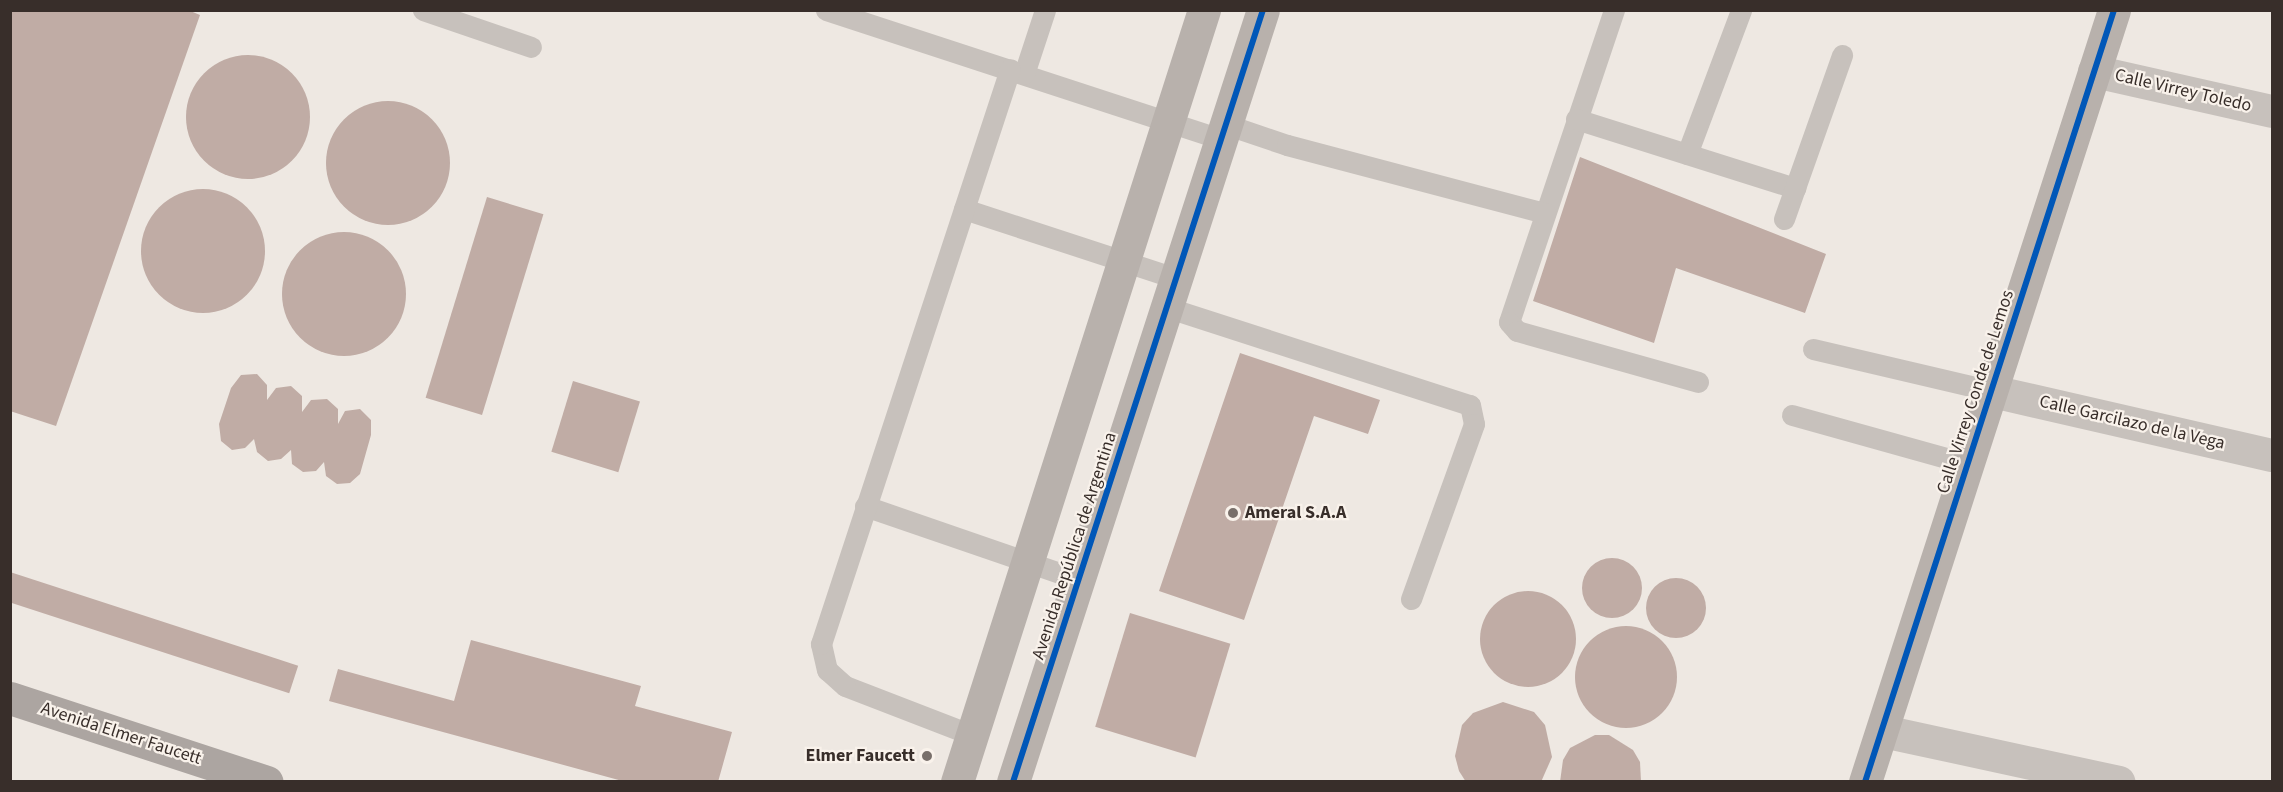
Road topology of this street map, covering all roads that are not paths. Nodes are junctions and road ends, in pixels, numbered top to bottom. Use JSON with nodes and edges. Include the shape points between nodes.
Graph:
{"nodes":[{"id":1,"x":423,"y":10,"type":"edge"},
{"id":2,"x":826,"y":10,"type":"edge"},
{"id":3,"x":1045,"y":10,"type":"edge"},
{"id":4,"x":1204,"y":10,"type":"edge"},
{"id":5,"x":1263,"y":10,"type":"edge"},
{"id":6,"x":1614,"y":10,"type":"edge"},
{"id":7,"x":1741,"y":10,"type":"edge"},
{"id":8,"x":2114,"y":10,"type":"edge"},
{"id":9,"x":531,"y":46,"type":"dead end"},
{"id":10,"x":1842,"y":55,"type":"dead end"},
{"id":11,"x":2094,"y":70,"type":"junction"},
{"id":12,"x":1017,"y":72,"type":"junction"},
{"id":13,"x":2272,"y":111,"type":"edge"},
{"id":14,"x":1576,"y":119,"type":"junction"},
{"id":15,"x":1168,"y":121,"type":"junction"},
{"id":16,"x":1226,"y":133,"type":"junction"},
{"id":17,"x":1687,"y":154,"type":"junction"},
{"id":18,"x":1795,"y":188,"type":"junction"},
{"id":19,"x":964,"y":209,"type":"junction"},
{"id":20,"x":1545,"y":213,"type":"junction"},
{"id":21,"x":1784,"y":219,"type":"dead end"},
{"id":22,"x":1122,"y":261,"type":"junction"},
{"id":23,"x":1174,"y":294,"type":"junction"},
{"id":24,"x":1813,"y":349,"type":"dead end"},
{"id":25,"x":1698,"y":382,"type":"dead end"},
{"id":26,"x":1992,"y":391,"type":"junction"},
{"id":27,"x":1792,"y":415,"type":"dead end"},
{"id":28,"x":2272,"y":455,"type":"edge"},
{"id":29,"x":1968,"y":464,"type":"junction"},
{"id":30,"x":866,"y":506,"type":"junction"},
{"id":31,"x":1026,"y":561,"type":"junction"},
{"id":32,"x":1080,"y":580,"type":"junction"},
{"id":33,"x":1411,"y":599,"type":"dead end"},
{"id":34,"x":10,"y":699,"type":"edge"},
{"id":35,"x":1883,"y":731,"type":"junction"},
{"id":36,"x":972,"y":735,"type":"junction"},
{"id":37,"x":267,"y":782,"type":"edge"},
{"id":38,"x":957,"y":782,"type":"edge"},
{"id":39,"x":1014,"y":782,"type":"edge"},
{"id":40,"x":1865,"y":782,"type":"edge"},
{"id":41,"x":2119,"y":782,"type":"edge"}],
"edges":[{"from":1,"to":9,"type":"lane"},
{"from":2,"to":12,"type":"lane"},
{"from":3,"to":12,"type":"lane"},
{"from":4,"to":15,"type":"main road"},
{"from":5,"to":16,"type":"main road","name":"Avenida República de Argentina"},
{"from":6,"to":14,"type":"lane"},
{"from":7,"to":17,"type":"lane"},
{"from":8,"to":11,"type":"main road","name":"Calle Virrey Conde de Lemos"},
{"from":10,"to":18,"type":"lane"},
{"from":11,"to":13,"type":"street","name":"Calle Virrey Toledo"},
{"from":11,"to":26,"type":"main road","name":"Calle Virrey Conde de Lemos"},
{"from":12,"to":15,"type":"lane"},
{"from":12,"to":19,"type":"lane"},
{"from":14,"to":17,"type":"lane"},
{"from":14,"to":20,"type":"lane"},
{"from":15,"to":16,"type":"lane"},
{"from":15,"to":22,"type":"main road"},
{"from":16,"to":20,"type":"lane","via":[[1287,145]]},
{"from":16,"to":23,"type":"main road","name":"Avenida República de Argentina"},
{"from":17,"to":18,"type":"lane"},
{"from":18,"to":21,"type":"lane"},
{"from":19,"to":22,"type":"lane"},
{"from":19,"to":30,"type":"lane"},
{"from":20,"to":25,"type":"lane","via":[[1509,322],[1512,328]]},
{"from":22,"to":23,"type":"lane"},
{"from":22,"to":31,"type":"main road"},
{"from":23,"to":32,"type":"main road","name":"Avenida República de Argentina"},
{"from":23,"to":33,"type":"lane","via":[[1470,405],[1474,424]]},
{"from":24,"to":26,"type":"lane"},
{"from":26,"to":28,"type":"street","name":"Calle Garcilazo de la Vega"},
{"from":26,"to":29,"type":"main road","name":"Calle Virrey Conde de Lemos"},
{"from":27,"to":29,"type":"lane"},
{"from":29,"to":35,"type":"main road","name":"Calle Virrey Conde de Lemos"},
{"from":30,"to":31,"type":"lane"},
{"from":30,"to":36,"type":"lane","via":[[820,644],[827,670],[845,686]]},
{"from":31,"to":32,"type":"lane"},
{"from":31,"to":36,"type":"main road"},
{"from":32,"to":39,"type":"main road","name":"Avenida República de Argentina"},
{"from":34,"to":37,"type":"main road","name":"Avenida Elmer Faucett"},
{"from":35,"to":40,"type":"main road","name":"Calle Virrey Conde de Lemos"},
{"from":35,"to":41,"type":"street"},
{"from":36,"to":38,"type":"main road"}]}
